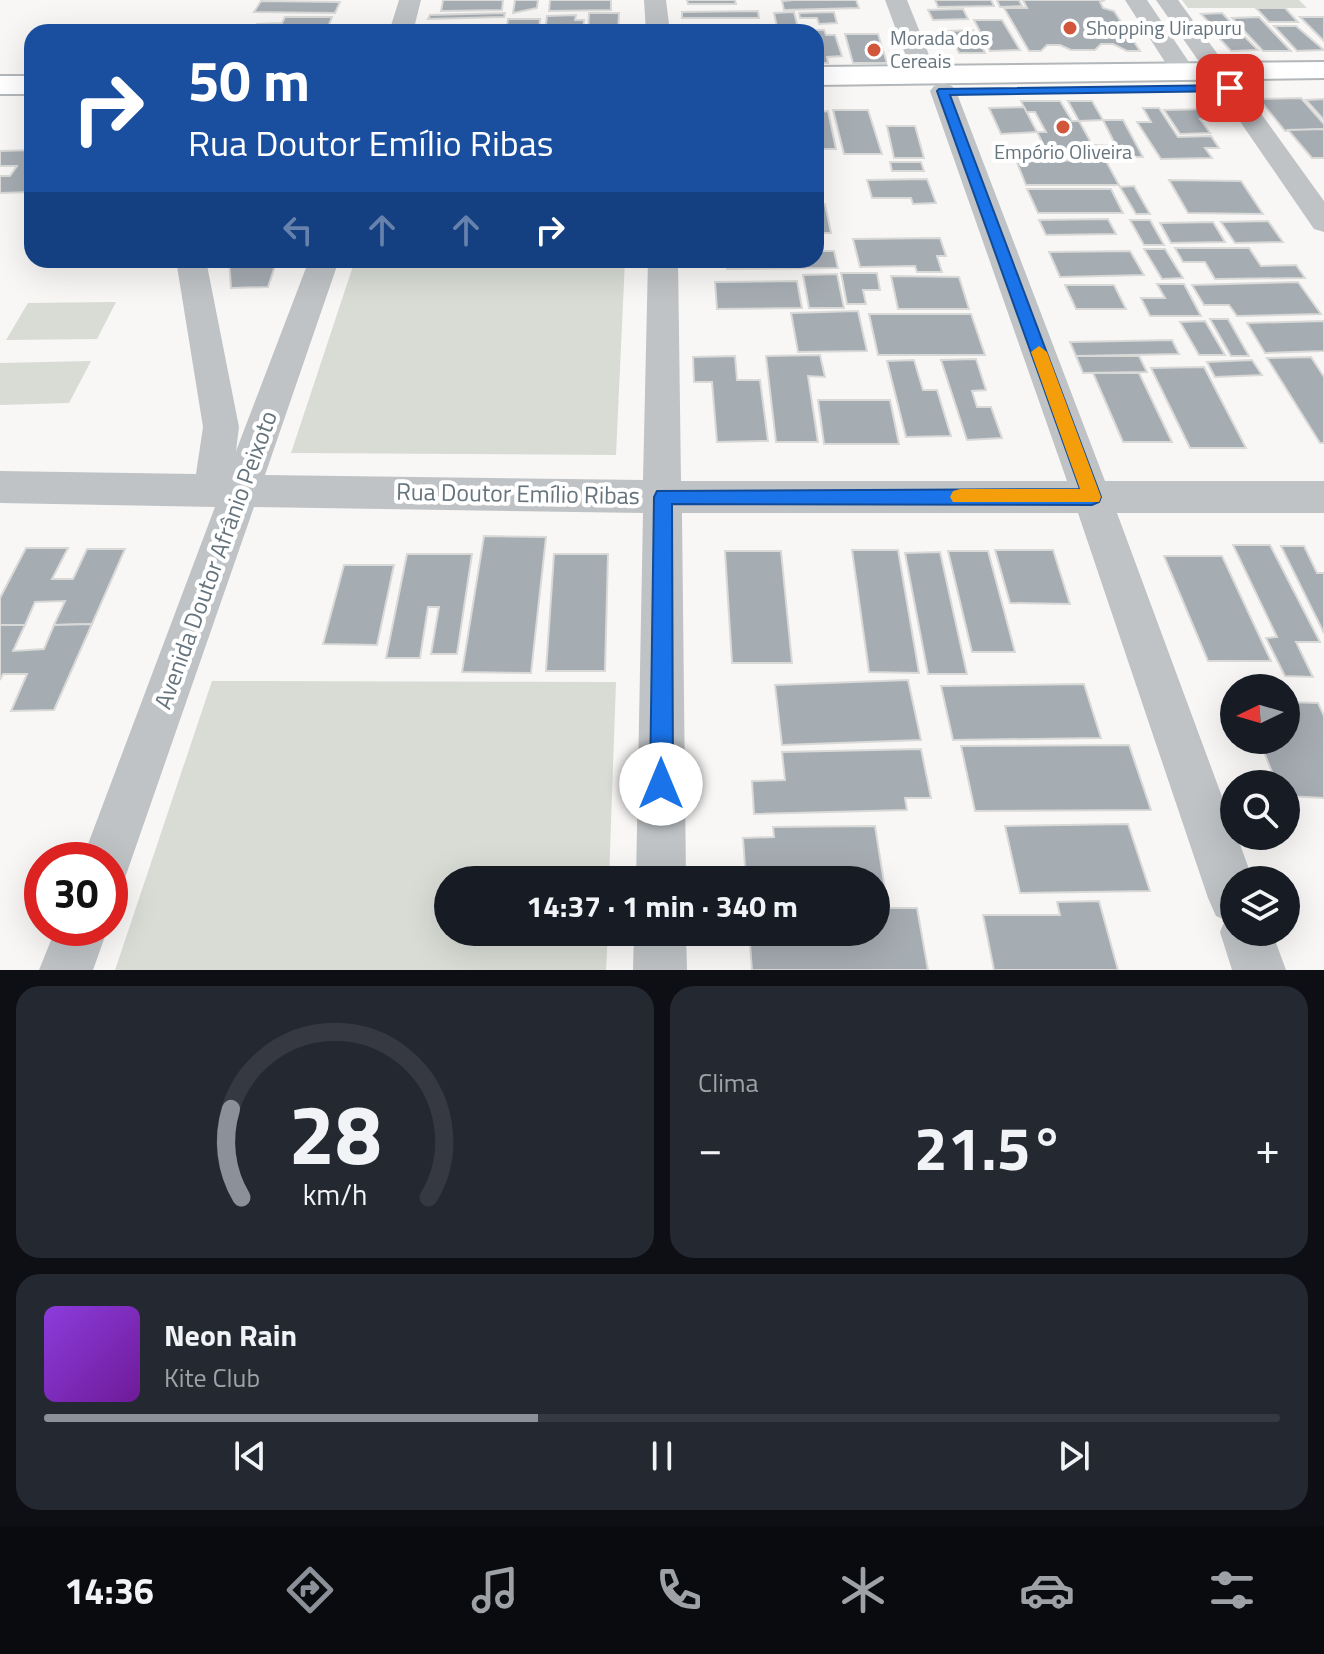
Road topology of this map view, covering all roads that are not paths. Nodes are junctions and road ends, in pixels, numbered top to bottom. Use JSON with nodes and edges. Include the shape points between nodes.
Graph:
{"nodes":[{"id":1,"x":410,"y":0,"type":"edge"},
{"id":2,"x":655,"y":0,"type":"edge"},
{"id":3,"x":896,"y":0,"type":"edge"},
{"id":4,"x":1136,"y":0,"type":"edge"},
{"id":5,"x":1167,"y":0,"type":"edge"},
{"id":6,"x":403,"y":24,"type":"edge"},
{"id":7,"x":657,"y":24,"type":"edge"},
{"id":8,"x":1324,"y":70,"type":"edge"},
{"id":9,"x":1183,"y":71,"type":"junction"},
{"id":10,"x":824,"y":76,"type":"edge"},
{"id":11,"x":1224,"y":80,"type":"junction"},
{"id":12,"x":934,"y":83,"type":"junction"},
{"id":13,"x":0,"y":85,"type":"edge"},
{"id":14,"x":24,"y":85,"type":"edge"},
{"id":15,"x":1324,"y":87,"type":"edge"},
{"id":16,"x":824,"y":92,"type":"edge"},
{"id":17,"x":0,"y":101,"type":"edge"},
{"id":18,"x":24,"y":101,"type":"edge"},
{"id":19,"x":1324,"y":222,"type":"edge"},
{"id":20,"x":192,"y":268,"type":"edge"},
{"id":21,"x":321,"y":268,"type":"edge"},
{"id":22,"x":663,"y":268,"type":"edge"},
{"id":23,"x":0,"y":487,"type":"edge"},
{"id":24,"x":227,"y":490,"type":"junction"},
{"id":25,"x":663,"y":497,"type":"junction"},
{"id":26,"x":1092,"y":497,"type":"junction"},
{"id":27,"x":1324,"y":497,"type":"edge"},
{"id":28,"x":113,"y":842,"type":"edge"},
{"id":29,"x":661,"y":866,"type":"edge"},
{"id":30,"x":1223,"y":866,"type":"edge"},
{"id":31,"x":75,"y":946,"type":"edge"},
{"id":32,"x":660,"y":946,"type":"edge"},
{"id":33,"x":1251,"y":946,"type":"edge"},
{"id":34,"x":66,"y":970,"type":"edge"},
{"id":35,"x":660,"y":970,"type":"edge"},
{"id":36,"x":1259,"y":970,"type":"edge"}],
"edges":[{"from":1,"to":6,"type":"street"},
{"from":2,"to":7,"type":"street"},
{"from":3,"to":12,"type":"street"},
{"from":4,"to":9,"type":"street"},
{"from":5,"to":11,"type":"street"},
{"from":8,"to":11,"type":"main road"},
{"from":9,"to":11,"type":"main road"},
{"from":9,"to":12,"type":"main road"},
{"from":10,"to":12,"type":"main road"},
{"from":11,"to":12,"type":"main road"},
{"from":11,"to":15,"type":"main road"},
{"from":11,"to":19,"type":"street"},
{"from":12,"to":16,"type":"main road"},
{"from":12,"to":26,"type":"street"},
{"from":13,"to":14,"type":"main road"},
{"from":17,"to":18,"type":"main road"},
{"from":20,"to":24,"type":"street"},
{"from":21,"to":24,"type":"street","name":"Avenida Doutor Afrânio Peixoto"},
{"from":22,"to":25,"type":"street"},
{"from":23,"to":24,"type":"street","name":"Rua Doutor Emílio Ribas"},
{"from":24,"to":25,"type":"street","name":"Rua Doutor Emílio Ribas"},
{"from":24,"to":28,"type":"street","name":"Avenida Doutor Afrânio Peixoto"},
{"from":25,"to":26,"type":"street","name":"Rua Doutor Emílio Ribas"},
{"from":25,"to":29,"type":"street"},
{"from":26,"to":27,"type":"street","name":"Rua Doutor Emílio Ribas"},
{"from":26,"to":30,"type":"street"},
{"from":31,"to":34,"type":"street"},
{"from":32,"to":35,"type":"street"},
{"from":33,"to":36,"type":"street"}]}
